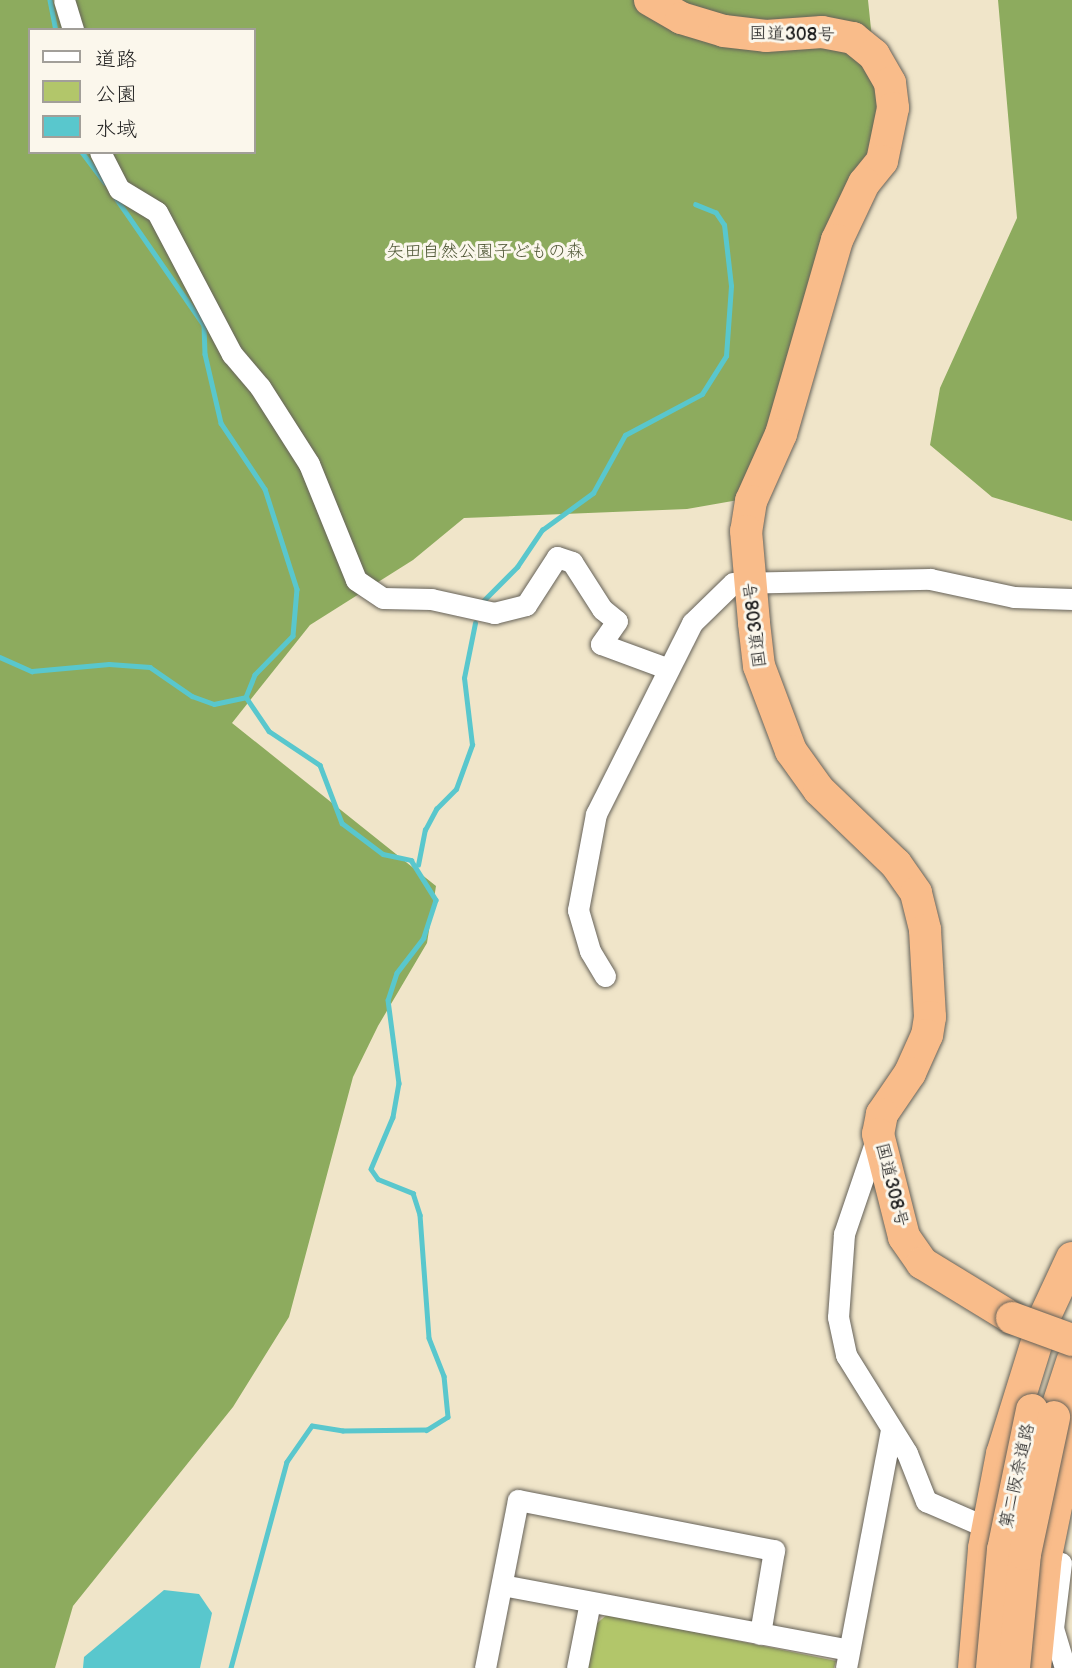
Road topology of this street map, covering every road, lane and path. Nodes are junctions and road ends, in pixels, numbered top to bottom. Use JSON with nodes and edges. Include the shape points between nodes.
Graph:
{"nodes":[{"id":1,"x":64,"y":0,"type":"edge"},
{"id":2,"x":650,"y":0,"type":"edge"},
{"id":3,"x":72,"y":28,"type":"edge"},
{"id":4,"x":101,"y":154,"type":"edge"},
{"id":5,"x":751,"y":582,"type":"junction"},
{"id":6,"x":1072,"y":599,"type":"edge"},
{"id":7,"x":669,"y":669,"type":"junction"},
{"id":8,"x":605,"y":976,"type":"dead end"},
{"id":9,"x":878,"y":1134,"type":"junction"},
{"id":10,"x":1072,"y":1258,"type":"edge"},
{"id":11,"x":1072,"y":1290,"type":"edge"},
{"id":12,"x":1072,"y":1340,"type":"edge"},
{"id":13,"x":1072,"y":1362,"type":"edge"},
{"id":14,"x":1053,"y":1418,"type":"edge"},
{"id":15,"x":891,"y":1430,"type":"junction"},
{"id":16,"x":979,"y":1524,"type":"dead end"},
{"id":17,"x":1061,"y":1563,"type":"dead end"},
{"id":18,"x":502,"y":1586,"type":"junction"},
{"id":19,"x":590,"y":1602,"type":"junction"},
{"id":20,"x":760,"y":1634,"type":"junction"},
{"id":21,"x":847,"y":1659,"type":"edge"},
{"id":22,"x":485,"y":1668,"type":"edge"},
{"id":23,"x":577,"y":1668,"type":"edge"},
{"id":24,"x":974,"y":1668,"type":"edge"},
{"id":25,"x":992,"y":1668,"type":"edge"},
{"id":26,"x":1014,"y":1668,"type":"edge"},
{"id":27,"x":1035,"y":1668,"type":"edge"},
{"id":28,"x":1065,"y":1668,"type":"edge"}],
"edges":[{"from":1,"to":3,"type":"street"},
{"from":2,"to":5,"type":"highway","name":"国道308号","via":[[681,18],[724,31],[766,36],[822,32],[853,38],[880,62],[892,95],[882,160],[864,183],[837,240],[781,434],[751,501],[746,531]]},
{"from":4,"to":7,"type":"street","via":[[119,189],[157,212],[232,354],[260,387],[309,464],[356,580],[383,598],[431,599],[494,614],[526,605],[557,557],[572,562],[602,609],[617,621],[601,644]]},
{"from":5,"to":6,"type":"street","via":[[930,579],[1014,597]]},
{"from":5,"to":7,"type":"street","via":[[733,583],[692,623]]},
{"from":5,"to":9,"type":"highway","name":"国道308号","via":[[759,666],[791,751],[819,790],[896,864],[916,893],[925,930],[927,1035],[910,1073],[882,1114]]},
{"from":7,"to":8,"type":"street","via":[[596,814],[578,909],[590,951]]},
{"from":9,"to":12,"type":"highway","name":"国道308号","bridge":true,"via":[[904,1237],[922,1263],[1012,1318]]},
{"from":9,"to":15,"type":"street","via":[[844,1234],[838,1317],[846,1355]]},
{"from":10,"to":24,"type":"highway","via":[[1045,1316],[1003,1454],[984,1548]]},
{"from":11,"to":14,"type":"highway","name":"第二阪奈道路"},
{"from":13,"to":14,"type":"highway","name":"第二阪奈道路"},
{"from":14,"to":25,"type":"highway","name":"第二阪奈道路","bridge":true,"via":[[1003,1550]]},
{"from":14,"to":26,"type":"highway","name":"第二阪奈道路","bridge":true,"via":[[1027,1543]]},
{"from":14,"to":27,"type":"highway"},
{"from":15,"to":16,"type":"street","via":[[907,1453],[926,1501]]},
{"from":15,"to":21,"type":"street"},
{"from":17,"to":28,"type":"street","via":[[1053,1628]]},
{"from":18,"to":19,"type":"street"},
{"from":18,"to":20,"type":"street","via":[[518,1500],[774,1550]]},
{"from":18,"to":22,"type":"street"},
{"from":19,"to":20,"type":"street"},
{"from":19,"to":23,"type":"street"},
{"from":20,"to":21,"type":"street"}]}
